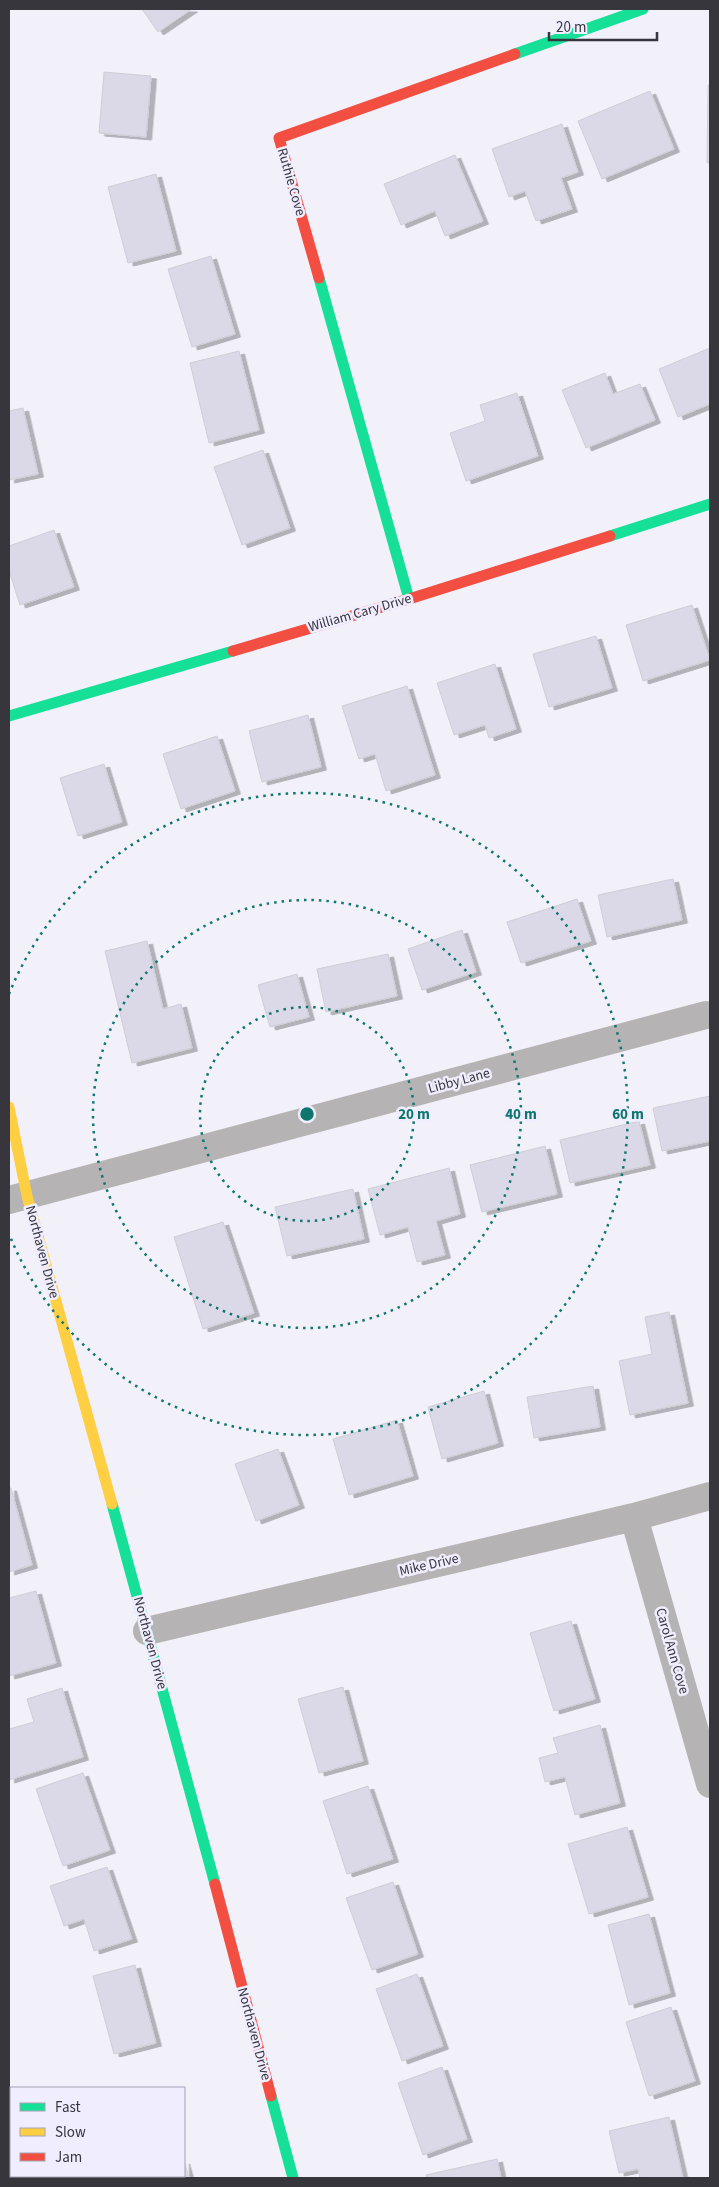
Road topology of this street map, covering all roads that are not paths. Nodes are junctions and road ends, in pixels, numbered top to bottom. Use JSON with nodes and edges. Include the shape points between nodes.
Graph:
{"nodes":[{"id":1,"x":643,"y":9,"type":"edge"},
{"id":2,"x":710,"y":504,"type":"edge"},
{"id":3,"x":409,"y":599,"type":"junction"},
{"id":4,"x":9,"y":716,"type":"edge"},
{"id":5,"x":706,"y":1015,"type":"dead end"},
{"id":6,"x":9,"y":1107,"type":"edge"},
{"id":7,"x":18,"y":1198,"type":"edge"},
{"id":8,"x":710,"y":1496,"type":"edge"},
{"id":9,"x":634,"y":1517,"type":"junction"},
{"id":10,"x":147,"y":1631,"type":"junction"},
{"id":11,"x":710,"y":1784,"type":"edge"},
{"id":12,"x":293,"y":2178,"type":"edge"}],
"edges":[{"from":1,"to":3,"type":"street","name":"Ruthie Cove","via":[[279,138]]},
{"from":2,"to":3,"type":"street","name":"William Cary Drive"},
{"from":3,"to":4,"type":"street","name":"William Cary Drive"},
{"from":5,"to":7,"type":"street","name":"Libby Lane"},
{"from":6,"to":7,"type":"street","name":"Northaven Drive"},
{"from":7,"to":10,"type":"street","name":"Northaven Drive"},
{"from":8,"to":9,"type":"street","name":"Mike Drive"},
{"from":9,"to":10,"type":"street","name":"Mike Drive"},
{"from":9,"to":11,"type":"street","name":"Carol Ann Cove"},
{"from":10,"to":12,"type":"street","name":"Northaven Drive"}]}
